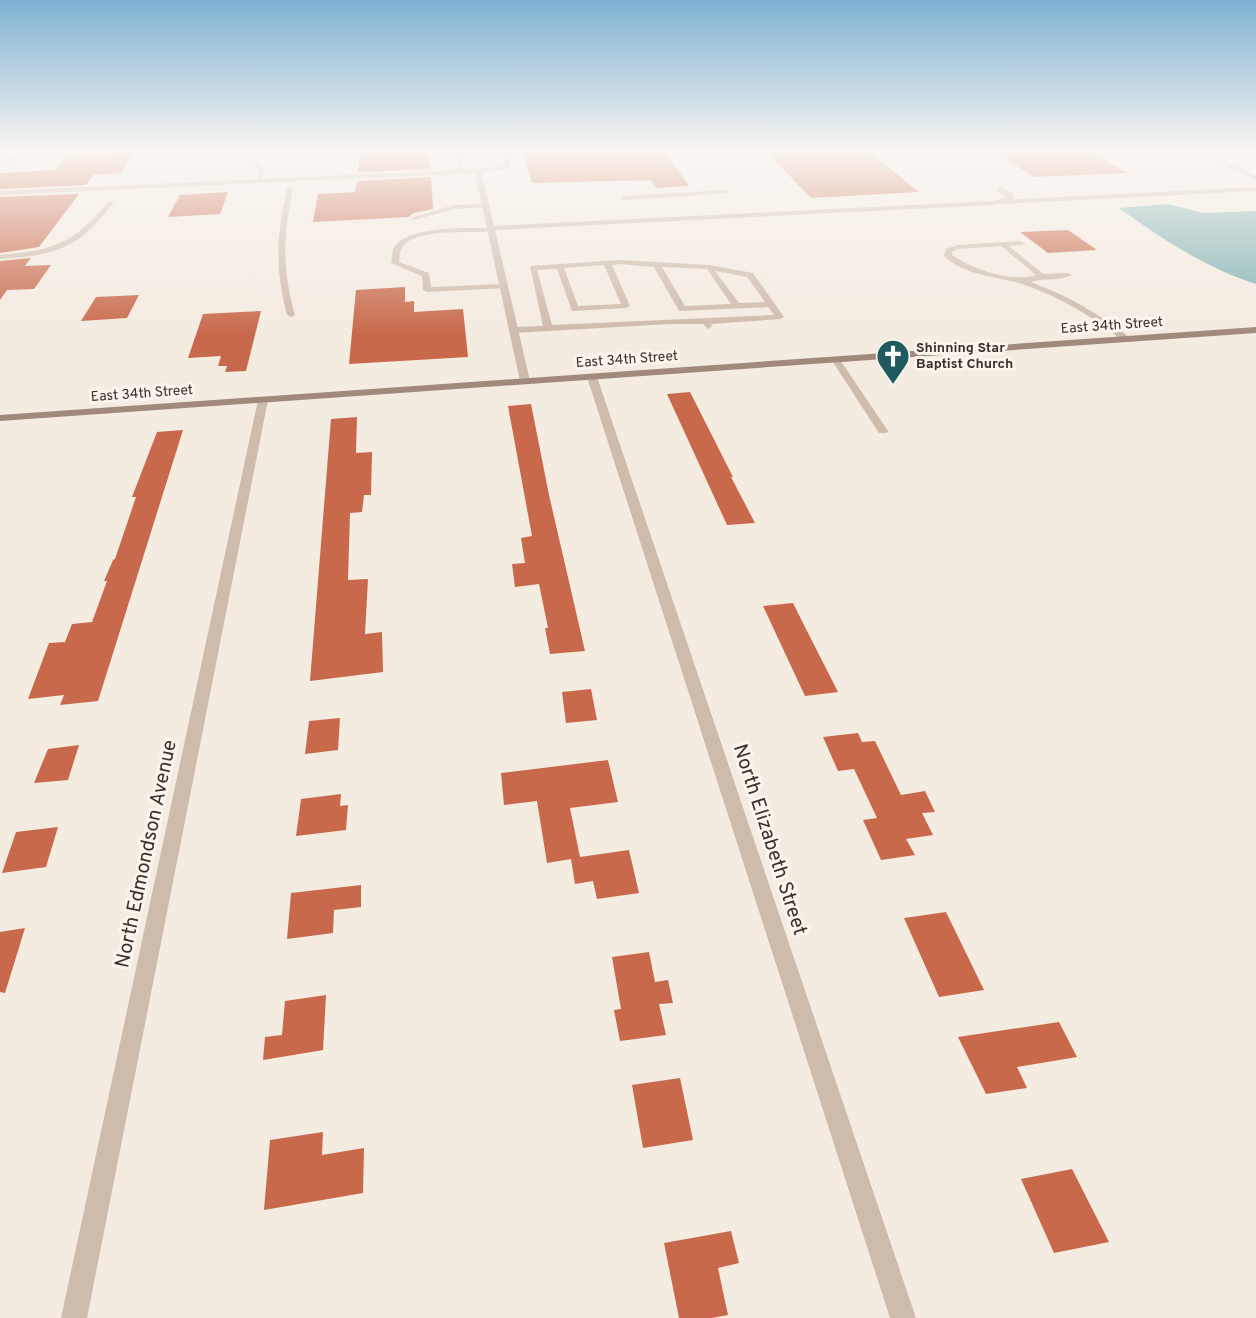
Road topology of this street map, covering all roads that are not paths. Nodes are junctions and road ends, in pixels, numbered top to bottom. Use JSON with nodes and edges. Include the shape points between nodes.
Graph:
{"nodes":[{"id":1,"x":103,"y":212,"type":"edge"},
{"id":2,"x":286,"y":212,"type":"edge"},
{"id":3,"x":438,"y":212,"type":"edge"},
{"id":4,"x":487,"y":212,"type":"edge"},
{"id":5,"x":821,"y":212,"type":"edge"},
{"id":6,"x":414,"y":218,"type":"dead end"},
{"id":7,"x":491,"y":229,"type":"junction"},
{"id":8,"x":1020,"y":243,"type":"dead end"},
{"id":9,"x":1002,"y":244,"type":"junction"},
{"id":10,"x":0,"y":256,"type":"edge"},
{"id":11,"x":607,"y":263,"type":"junction"},
{"id":12,"x":657,"y":265,"type":"junction"},
{"id":13,"x":560,"y":266,"type":"junction"},
{"id":14,"x":709,"y":267,"type":"junction"},
{"id":15,"x":1068,"y":275,"type":"dead end"},
{"id":16,"x":1041,"y":276,"type":"junction"},
{"id":17,"x":1024,"y":282,"type":"junction"},
{"id":18,"x":504,"y":286,"type":"junction"},
{"id":19,"x":771,"y":304,"type":"junction"},
{"id":20,"x":626,"y":306,"type":"junction"},
{"id":21,"x":737,"y":306,"type":"junction"},
{"id":22,"x":682,"y":309,"type":"junction"},
{"id":23,"x":291,"y":315,"type":"dead end"},
{"id":24,"x":670,"y":321,"type":"junction"},
{"id":25,"x":634,"y":323,"type":"junction"},
{"id":26,"x":548,"y":328,"type":"junction"},
{"id":27,"x":514,"y":330,"type":"junction"},
{"id":28,"x":1256,"y":330,"type":"edge"},
{"id":29,"x":1126,"y":339,"type":"junction"},
{"id":30,"x":835,"y":359,"type":"junction"},
{"id":31,"x":592,"y":376,"type":"junction"},
{"id":32,"x":525,"y":381,"type":"junction"},
{"id":33,"x":263,"y":400,"type":"junction"},
{"id":34,"x":0,"y":418,"type":"edge"},
{"id":35,"x":884,"y":431,"type":"dead end"},
{"id":36,"x":74,"y":1318,"type":"edge"},
{"id":37,"x":903,"y":1318,"type":"edge"}],
"edges":[{"from":1,"to":10,"type":"lane","via":[[63,247]]},
{"from":2,"to":23,"type":"lane","via":[[279,249],[281,282]]},
{"from":3,"to":6,"type":"lane"},
{"from":4,"to":7,"type":"street"},
{"from":5,"to":7,"type":"street"},
{"from":7,"to":18,"type":"street"},
{"from":7,"to":18,"type":"lane","via":[[408,238],[398,248],[395,263],[426,275],[427,290]]},
{"from":8,"to":9,"type":"lane"},
{"from":9,"to":16,"type":"lane"},
{"from":9,"to":17,"type":"lane","via":[[957,247],[948,256],[979,273]]},
{"from":11,"to":12,"type":"lane"},
{"from":11,"to":13,"type":"lane"},
{"from":11,"to":20,"type":"lane"},
{"from":12,"to":14,"type":"lane"},
{"from":12,"to":22,"type":"lane"},
{"from":13,"to":20,"type":"lane","via":[[575,309]]},
{"from":13,"to":26,"type":"lane","via":[[533,268]]},
{"from":14,"to":19,"type":"lane","via":[[750,275]]},
{"from":14,"to":21,"type":"lane"},
{"from":15,"to":16,"type":"lane"},
{"from":16,"to":17,"type":"lane"},
{"from":17,"to":29,"type":"lane","via":[[1114,328]]},
{"from":18,"to":27,"type":"street"},
{"from":19,"to":21,"type":"lane"},
{"from":19,"to":24,"type":"lane","via":[[780,317],[706,324]]},
{"from":20,"to":25,"type":"lane"},
{"from":21,"to":22,"type":"lane"},
{"from":22,"to":24,"type":"lane"},
{"from":24,"to":25,"type":"lane"},
{"from":25,"to":26,"type":"lane"},
{"from":26,"to":27,"type":"lane"},
{"from":27,"to":32,"type":"street"},
{"from":28,"to":29,"type":"main road","name":"East 34th Street"},
{"from":29,"to":30,"type":"main road","name":"East 34th Street"},
{"from":30,"to":31,"type":"main road","name":"East 34th Street"},
{"from":30,"to":35,"type":"lane"},
{"from":31,"to":32,"type":"main road","name":"East 34th Street"},
{"from":31,"to":37,"type":"street","name":"North Elizabeth Street"},
{"from":32,"to":33,"type":"main road","name":"East 34th Street"},
{"from":33,"to":34,"type":"main road","name":"East 34th Street"},
{"from":33,"to":36,"type":"street","name":"North Edmondson Avenue"}]}
